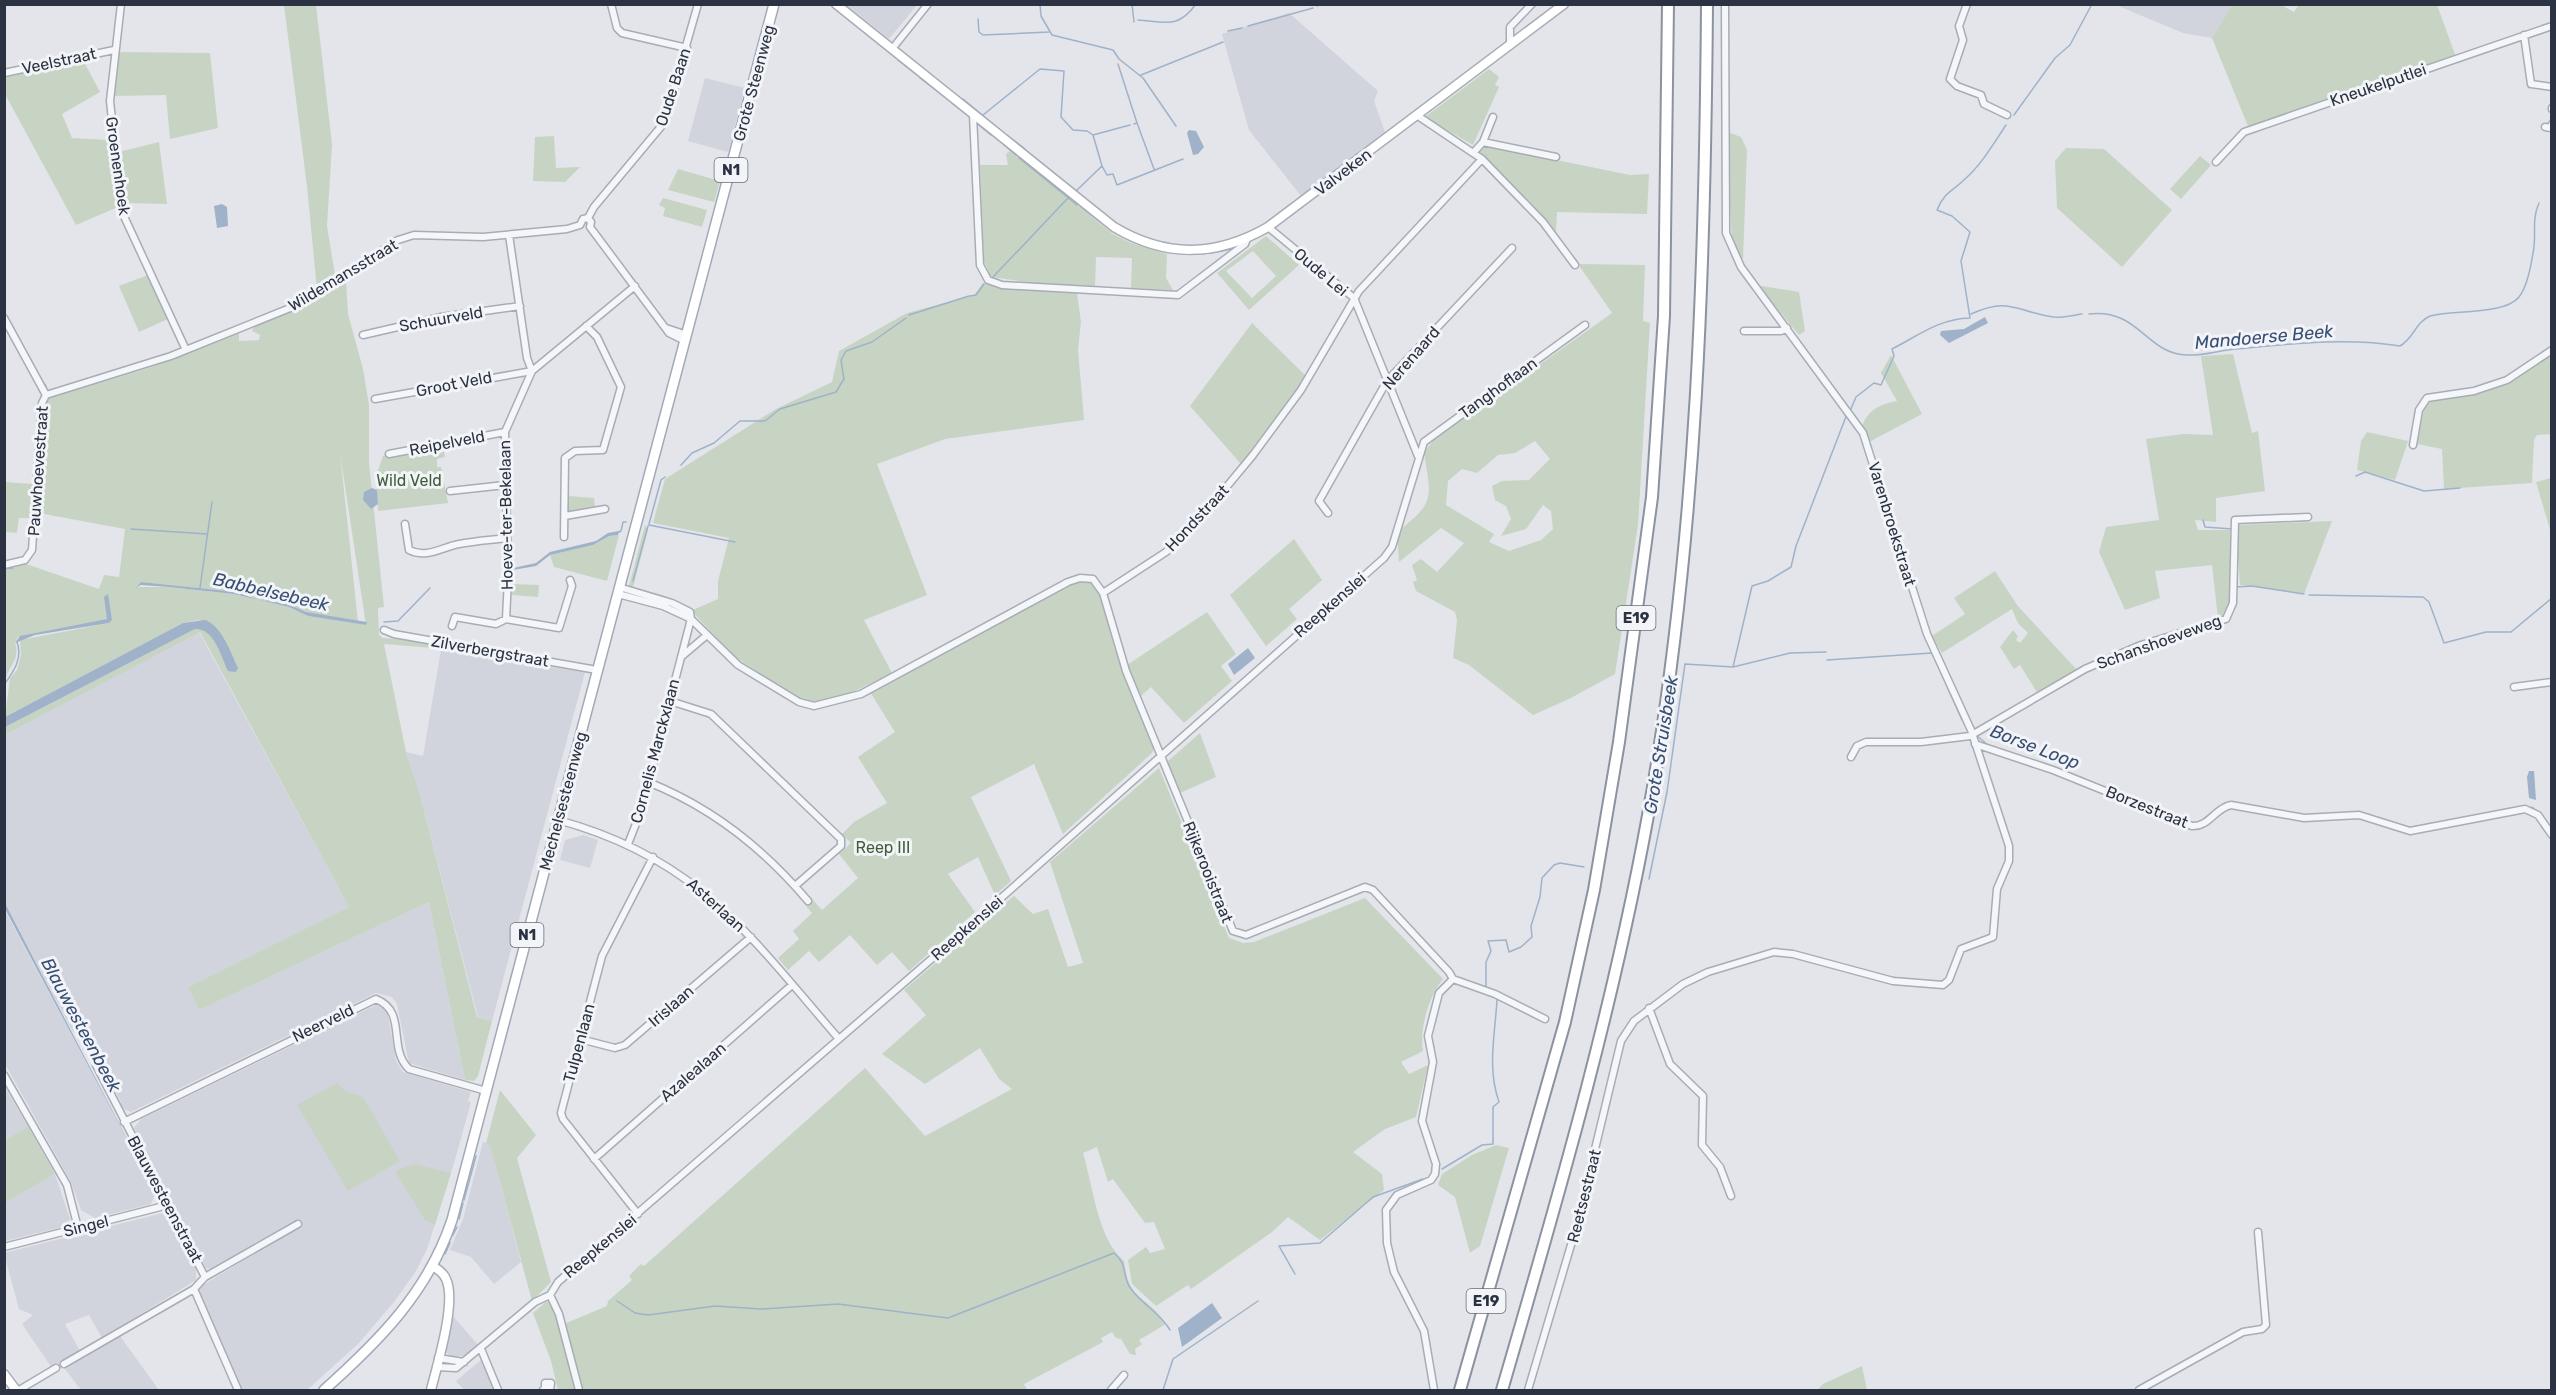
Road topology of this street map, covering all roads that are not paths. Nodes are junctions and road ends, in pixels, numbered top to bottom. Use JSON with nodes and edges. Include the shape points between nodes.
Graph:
{"nodes":[{"id":1,"x":121,"y":4,"type":"edge"},
{"id":2,"x":611,"y":4,"type":"edge"},
{"id":3,"x":698,"y":4,"type":"edge"},
{"id":4,"x":774,"y":4,"type":"edge"},
{"id":5,"x":836,"y":4,"type":"edge"},
{"id":6,"x":928,"y":4,"type":"edge"},
{"id":7,"x":1532,"y":4,"type":"edge"},
{"id":8,"x":1564,"y":4,"type":"edge"},
{"id":9,"x":1668,"y":4,"type":"edge"},
{"id":10,"x":1707,"y":4,"type":"edge"},
{"id":11,"x":1725,"y":4,"type":"edge"},
{"id":12,"x":1967,"y":4,"type":"edge"},
{"id":13,"x":2552,"y":26,"type":"edge"},
{"id":14,"x":2524,"y":35,"type":"junction"},
{"id":15,"x":1510,"y":45,"type":"junction"},
{"id":16,"x":687,"y":48,"type":"junction"},
{"id":17,"x":892,"y":49,"type":"junction"},
{"id":18,"x":114,"y":50,"type":"junction"},
{"id":19,"x":4,"y":73,"type":"edge"},
{"id":20,"x":2552,"y":87,"type":"edge"},
{"id":21,"x":973,"y":115,"type":"junction"},
{"id":22,"x":1418,"y":116,"type":"junction"},
{"id":23,"x":2007,"y":116,"type":"dead end"},
{"id":24,"x":1493,"y":117,"type":"dead end"},
{"id":25,"x":1483,"y":142,"type":"junction"},
{"id":26,"x":1474,"y":152,"type":"junction"},
{"id":27,"x":1556,"y":157,"type":"dead end"},
{"id":28,"x":1482,"y":159,"type":"junction"},
{"id":29,"x":2216,"y":162,"type":"dead end"},
{"id":30,"x":588,"y":218,"type":"junction"},
{"id":31,"x":580,"y":225,"type":"junction"},
{"id":32,"x":590,"y":227,"type":"junction"},
{"id":33,"x":1268,"y":228,"type":"junction"},
{"id":34,"x":509,"y":235,"type":"junction"},
{"id":35,"x":1247,"y":239,"type":"junction"},
{"id":36,"x":1512,"y":248,"type":"dead end"},
{"id":37,"x":1575,"y":265,"type":"dead end"},
{"id":38,"x":635,"y":286,"type":"junction"},
{"id":39,"x":1354,"y":298,"type":"junction"},
{"id":40,"x":520,"y":306,"type":"junction"},
{"id":41,"x":4,"y":318,"type":"edge"},
{"id":42,"x":1585,"y":325,"type":"dead end"},
{"id":43,"x":586,"y":326,"type":"junction"},
{"id":44,"x":1787,"y":328,"type":"junction"},
{"id":45,"x":1744,"y":331,"type":"dead end"},
{"id":46,"x":363,"y":335,"type":"dead end"},
{"id":47,"x":686,"y":338,"type":"junction"},
{"id":48,"x":186,"y":350,"type":"junction"},
{"id":49,"x":2552,"y":350,"type":"edge"},
{"id":50,"x":532,"y":370,"type":"junction"},
{"id":51,"x":1387,"y":381,"type":"junction"},
{"id":52,"x":46,"y":395,"type":"junction"},
{"id":53,"x":375,"y":399,"type":"dead end"},
{"id":54,"x":505,"y":432,"type":"junction"},
{"id":55,"x":2413,"y":445,"type":"dead end"},
{"id":56,"x":388,"y":454,"type":"dead end"},
{"id":57,"x":1419,"y":456,"type":"junction"},
{"id":58,"x":505,"y":484,"type":"junction"},
{"id":59,"x":450,"y":490,"type":"dead end"},
{"id":60,"x":605,"y":509,"type":"dead end"},
{"id":61,"x":1328,"y":513,"type":"dead end"},
{"id":62,"x":565,"y":516,"type":"junction"},
{"id":63,"x":2308,"y":517,"type":"dead end"},
{"id":64,"x":405,"y":524,"type":"dead end"},
{"id":65,"x":564,"y":537,"type":"dead end"},
{"id":66,"x":507,"y":538,"type":"junction"},
{"id":67,"x":4,"y":565,"type":"edge"},
{"id":68,"x":570,"y":580,"type":"dead end"},
{"id":69,"x":618,"y":590,"type":"junction"},
{"id":70,"x":1103,"y":593,"type":"junction"},
{"id":71,"x":506,"y":619,"type":"junction"},
{"id":72,"x":691,"y":619,"type":"junction"},
{"id":73,"x":452,"y":626,"type":"dead end"},
{"id":74,"x":384,"y":630,"type":"dead end"},
{"id":75,"x":707,"y":635,"type":"junction"},
{"id":76,"x":681,"y":657,"type":"junction"},
{"id":77,"x":597,"y":670,"type":"junction"},
{"id":78,"x":2552,"y":682,"type":"edge"},
{"id":79,"x":2514,"y":687,"type":"dead end"},
{"id":80,"x":670,"y":700,"type":"junction"},
{"id":81,"x":1972,"y":735,"type":"junction"},
{"id":82,"x":1975,"y":744,"type":"junction"},
{"id":83,"x":1160,"y":755,"type":"junction"},
{"id":84,"x":1851,"y":756,"type":"dead end"},
{"id":85,"x":648,"y":782,"type":"junction"},
{"id":86,"x":558,"y":820,"type":"junction"},
{"id":87,"x":2552,"y":835,"type":"edge"},
{"id":88,"x":628,"y":844,"type":"junction"},
{"id":89,"x":654,"y":857,"type":"junction"},
{"id":90,"x":795,"y":886,"type":"junction"},
{"id":91,"x":808,"y":901,"type":"dead end"},
{"id":92,"x":751,"y":937,"type":"junction"},
{"id":93,"x":1453,"y":979,"type":"junction"},
{"id":94,"x":792,"y":985,"type":"junction"},
{"id":95,"x":1649,"y":1008,"type":"junction"},
{"id":96,"x":1545,"y":1019,"type":"dead end"},
{"id":97,"x":580,"y":1039,"type":"junction"},
{"id":98,"x":839,"y":1039,"type":"junction"},
{"id":99,"x":96,"y":1065,"type":"dead end"},
{"id":100,"x":4,"y":1075,"type":"edge"},
{"id":101,"x":486,"y":1091,"type":"junction"},
{"id":102,"x":124,"y":1122,"type":"junction"},
{"id":103,"x":594,"y":1159,"type":"junction"},
{"id":104,"x":1731,"y":1196,"type":"dead end"},
{"id":105,"x":168,"y":1205,"type":"junction"},
{"id":106,"x":638,"y":1214,"type":"junction"},
{"id":107,"x":298,"y":1224,"type":"dead end"},
{"id":108,"x":78,"y":1228,"type":"junction"},
{"id":109,"x":2258,"y":1232,"type":"dead end"},
{"id":110,"x":4,"y":1247,"type":"edge"},
{"id":111,"x":431,"y":1269,"type":"junction"},
{"id":112,"x":206,"y":1277,"type":"junction"},
{"id":113,"x":194,"y":1289,"type":"junction"},
{"id":114,"x":550,"y":1294,"type":"junction"},
{"id":115,"x":481,"y":1349,"type":"junction"},
{"id":116,"x":437,"y":1363,"type":"junction"},
{"id":117,"x":64,"y":1364,"type":"dead end"},
{"id":118,"x":56,"y":1368,"type":"dead end"},
{"id":119,"x":4,"y":1374,"type":"edge"},
{"id":120,"x":1124,"y":1375,"type":"dead end"},
{"id":121,"x":1459,"y":1388,"type":"edge"},
{"id":122,"x":18,"y":1390,"type":"edge"},
{"id":123,"x":238,"y":1390,"type":"edge"},
{"id":124,"x":324,"y":1390,"type":"edge"},
{"id":125,"x":431,"y":1390,"type":"edge"},
{"id":126,"x":498,"y":1390,"type":"edge"},
{"id":127,"x":579,"y":1390,"type":"edge"},
{"id":128,"x":1111,"y":1390,"type":"edge"},
{"id":129,"x":1434,"y":1390,"type":"edge"},
{"id":130,"x":1502,"y":1390,"type":"edge"},
{"id":131,"x":1528,"y":1390,"type":"edge"},
{"id":132,"x":2139,"y":1390,"type":"edge"}],
"edges":[{"from":1,"to":18,"type":"street","name":"Groenenhoek"},
{"from":2,"to":16,"type":"street","via":[[622,33]]},
{"from":3,"to":16,"type":"street","name":"Oude Baan"},
{"from":4,"to":47,"type":"main road","name":"Grote Steenweg","number":"N1"},
{"from":5,"to":17,"type":"street","name":"Valveken"},
{"from":6,"to":17,"type":"street"},
{"from":7,"to":15,"type":"street","via":[[1510,27]]},
{"from":8,"to":15,"type":"street","name":"Valveken"},
{"from":9,"to":121,"type":"highway","number":"E19","via":[[1664,315],[1652,497],[1619,742],[1594,890],[1565,1022]]},
{"from":10,"to":130,"type":"highway","number":"E19","via":[[1699,371],[1677,620],[1653,785],[1605,1024]]},
{"from":11,"to":44,"type":"street","name":"Varenbroekstraat","via":[[1726,233],[1741,267]]},
{"from":12,"to":23,"type":"street","via":[[1959,26],[1963,40],[1950,79],[1957,86],[1981,95],[1984,104]]},
{"from":13,"to":14,"type":"street","name":"Kneukelputlei"},
{"from":14,"to":20,"type":"street","via":[[2531,84]]},
{"from":14,"to":29,"type":"street","name":"Kneukelputlei","via":[[2244,132]]},
{"from":15,"to":22,"type":"street","name":"Valveken"},
{"from":16,"to":30,"type":"street","name":"Oude Baan","via":[[660,131]]},
{"from":17,"to":21,"type":"street","name":"Valveken"},
{"from":18,"to":19,"type":"street","name":"Veelstraat"},
{"from":18,"to":48,"type":"street","name":"Groenenhoek","via":[[110,101],[122,212]]},
{"from":21,"to":35,"type":"street","name":"Valveken","via":[[1103,220],[1135,239],[1192,250],[1226,247]]},
{"from":21,"to":35,"type":"street","via":[[980,265],[988,280],[1002,285],[1178,295]]},
{"from":22,"to":26,"type":"street"},
{"from":22,"to":33,"type":"street","name":"Valveken"},
{"from":24,"to":25,"type":"street"},
{"from":25,"to":26,"type":"street"},
{"from":25,"to":27,"type":"street"},
{"from":26,"to":28,"type":"street"},
{"from":28,"to":37,"type":"street","via":[[1543,222]]},
{"from":28,"to":39,"type":"street","name":"Hondstraat"},
{"from":30,"to":31,"type":"street"},
{"from":30,"to":32,"type":"street"},
{"from":31,"to":32,"type":"street","name":"Wildemansstraat"},
{"from":31,"to":34,"type":"street","name":"Wildemansstraat"},
{"from":32,"to":38,"type":"street"},
{"from":33,"to":35,"type":"street","name":"Valveken"},
{"from":33,"to":39,"type":"street","name":"Oude Lei"},
{"from":34,"to":40,"type":"street"},
{"from":34,"to":48,"type":"street","name":"Wildemansstraat","via":[[414,235],[398,240],[300,304]]},
{"from":36,"to":51,"type":"street","name":"Nerenaard"},
{"from":38,"to":43,"type":"street","name":"Hoeve-ter-Bekelaan"},
{"from":38,"to":47,"type":"street","via":[[671,335]]},
{"from":39,"to":51,"type":"street","name":"Oude Lei"},
{"from":39,"to":70,"type":"street","name":"Hondstraat","via":[[1301,390],[1194,526],[1166,552]]},
{"from":40,"to":46,"type":"street","name":"Schuurveld","via":[[441,317]]},
{"from":40,"to":50,"type":"street"},
{"from":41,"to":52,"type":"street"},
{"from":42,"to":57,"type":"street","name":"Tanghoflaan","via":[[1424,442]]},
{"from":43,"to":50,"type":"street","name":"Hoeve-ter-Bekelaan"},
{"from":43,"to":62,"type":"street","via":[[597,337],[621,387],[603,450],[574,451],[565,458]]},
{"from":44,"to":45,"type":"street","via":[[1781,332]]},
{"from":44,"to":81,"type":"street","name":"Varenbroekstraat","via":[[1863,433],[1927,634]]},
{"from":47,"to":69,"type":"main road","name":"Mechelsesteenweg","number":"N1"},
{"from":48,"to":52,"type":"street","name":"Wildemansstraat"},
{"from":49,"to":55,"type":"street","via":[[2507,380],[2474,391],[2427,398],[2419,410]]},
{"from":50,"to":53,"type":"street","name":"Groot Veld"},
{"from":50,"to":54,"type":"street","name":"Hoeve-ter-Bekelaan"},
{"from":51,"to":57,"type":"street","name":"Oude Lei"},
{"from":51,"to":61,"type":"street","name":"Nerenaard","via":[[1319,501]]},
{"from":52,"to":67,"type":"street","name":"Pauwhoevestraat","via":[[42,404],[32,550],[25,560]]},
{"from":54,"to":56,"type":"street","name":"Reipelveld"},
{"from":54,"to":58,"type":"street","name":"Hoeve-ter-Bekelaan"},
{"from":57,"to":83,"type":"street","name":"Reepkenslei","via":[[1392,547],[1384,558]]},
{"from":58,"to":59,"type":"street"},
{"from":58,"to":66,"type":"street","name":"Hoeve-ter-Bekelaan"},
{"from":60,"to":62,"type":"street"},
{"from":62,"to":65,"type":"street"},
{"from":63,"to":81,"type":"street","name":"Schanshoeveweg","via":[[2235,520],[2233,603],[2226,619],[2141,645],[2085,669]]},
{"from":64,"to":66,"type":"street","via":[[409,549],[415,553]]},
{"from":66,"to":71,"type":"street","name":"Hoeve-ter-Bekelaan"},
{"from":68,"to":71,"type":"street","via":[[572,586],[560,627]]},
{"from":69,"to":72,"type":"street"},
{"from":69,"to":77,"type":"main road","name":"Mechelsesteenweg","number":"N1"},
{"from":70,"to":75,"type":"street","via":[[1093,579],[1077,578],[861,694],[822,706],[803,704],[738,665]]},
{"from":70,"to":83,"type":"street","name":"Rijkerooistraat","via":[[1126,671]]},
{"from":71,"to":73,"type":"street","via":[[496,624],[455,617]]},
{"from":72,"to":75,"type":"street"},
{"from":72,"to":76,"type":"street","name":"Cornelis Marckxlaan"},
{"from":74,"to":77,"type":"street","name":"Zilverbergstraat"},
{"from":75,"to":76,"type":"street","name":"Cornelis Marckxlaan"},
{"from":76,"to":80,"type":"street","name":"Cornelis Marckxlaan"},
{"from":77,"to":86,"type":"main road","name":"Mechelsesteenweg","number":"N1"},
{"from":78,"to":79,"type":"street"},
{"from":80,"to":85,"type":"street","name":"Cornelis Marckxlaan"},
{"from":80,"to":90,"type":"street","via":[[711,714],[841,839],[841,846]]},
{"from":81,"to":82,"type":"street","name":"Varenbroekstraat"},
{"from":81,"to":84,"type":"street","via":[[1921,742],[1866,742],[1857,746]]},
{"from":82,"to":87,"type":"street","name":"Borzestraat","via":[[2063,773],[2192,826],[2202,825],[2231,805],[2296,818],[2359,815],[2410,831],[2525,809],[2538,815]]},
{"from":82,"to":95,"type":"street","name":"Reetsestraat","via":[[2010,850],[2009,861],[1997,889],[1994,937],[1961,948],[1949,980],[1943,985],[1893,981],[1774,952],[1694,978]]},
{"from":83,"to":93,"type":"street","name":"Rijkerooistraat","via":[[1233,931],[1246,935],[1365,886],[1373,890]]},
{"from":83,"to":98,"type":"street","name":"Reepkenslei"},
{"from":85,"to":88,"type":"street","name":"Cornelis Marckxlaan"},
{"from":85,"to":90,"type":"street","via":[[727,826]]},
{"from":86,"to":88,"type":"street","name":"Asterlaan"},
{"from":86,"to":101,"type":"main road","name":"Mechelsesteenweg","number":"N1"},
{"from":88,"to":89,"type":"street","name":"Asterlaan"},
{"from":89,"to":92,"type":"street","name":"Asterlaan","via":[[703,890]]},
{"from":89,"to":97,"type":"street","name":"Tulpenlaan","via":[[605,949]]},
{"from":90,"to":91,"type":"street"},
{"from":92,"to":94,"type":"street","name":"Asterlaan"},
{"from":92,"to":97,"type":"street","name":"Irislaan","via":[[626,1045],[615,1048]]},
{"from":93,"to":96,"type":"street"},
{"from":93,"to":129,"type":"street","via":[[1440,993],[1428,1036],[1433,1062],[1422,1121],[1436,1164],[1435,1174],[1431,1180],[1397,1195],[1386,1210],[1387,1243],[1394,1272],[1424,1331]]},
{"from":94,"to":98,"type":"street","name":"Asterlaan"},
{"from":94,"to":103,"type":"street","name":"Azalealaan"},
{"from":95,"to":104,"type":"street","via":[[1670,1064],[1703,1096],[1702,1144],[1720,1167]]},
{"from":95,"to":131,"type":"street","name":"Reetsestraat","via":[[1623,1035],[1563,1277]]},
{"from":97,"to":103,"type":"street","name":"Tulpenlaan","via":[[561,1115]]},
{"from":98,"to":106,"type":"street","name":"Reepkenslei"},
{"from":99,"to":102,"type":"street","name":"Blauwesteenstraat"},
{"from":100,"to":108,"type":"street","via":[[67,1185]]},
{"from":101,"to":102,"type":"street","name":"Neerveld","via":[[409,1069],[399,1054],[393,1013],[388,1004],[376,999]]},
{"from":101,"to":111,"type":"main road","name":"Mechelsesteenweg","number":"N1","via":[[452,1220]]},
{"from":102,"to":105,"type":"street","name":"Blauwesteenstraat"},
{"from":103,"to":106,"type":"street","name":"Tulpenlaan"},
{"from":105,"to":108,"type":"street","name":"Singel"},
{"from":105,"to":112,"type":"street","name":"Blauwesteenstraat"},
{"from":106,"to":114,"type":"street","name":"Reepkenslei","via":[[558,1282]]},
{"from":107,"to":112,"type":"street","name":"Blauwesteenstraat"},
{"from":108,"to":110,"type":"street","name":"Singel"},
{"from":109,"to":132,"type":"street","via":[[2266,1325],[2243,1332]]},
{"from":111,"to":116,"type":"street","via":[[444,1275],[449,1294]]},
{"from":111,"to":124,"type":"main road","number":"N1","via":[[382,1336]]},
{"from":112,"to":113,"type":"street","name":"Blauwesteenstraat"},
{"from":113,"to":117,"type":"street","name":"Blauwesteenstraat"},
{"from":113,"to":123,"type":"street","name":"Blauwesteenstraat"},
{"from":114,"to":115,"type":"street","name":"Reepkenslei","via":[[535,1302]]},
{"from":114,"to":127,"type":"street"},
{"from":115,"to":116,"type":"street","name":"Reepkenslei","via":[[456,1368]]},
{"from":115,"to":126,"type":"street"},
{"from":116,"to":125,"type":"street"},
{"from":118,"to":122,"type":"street"},
{"from":119,"to":122,"type":"street"},
{"from":120,"to":128,"type":"street"}]}
